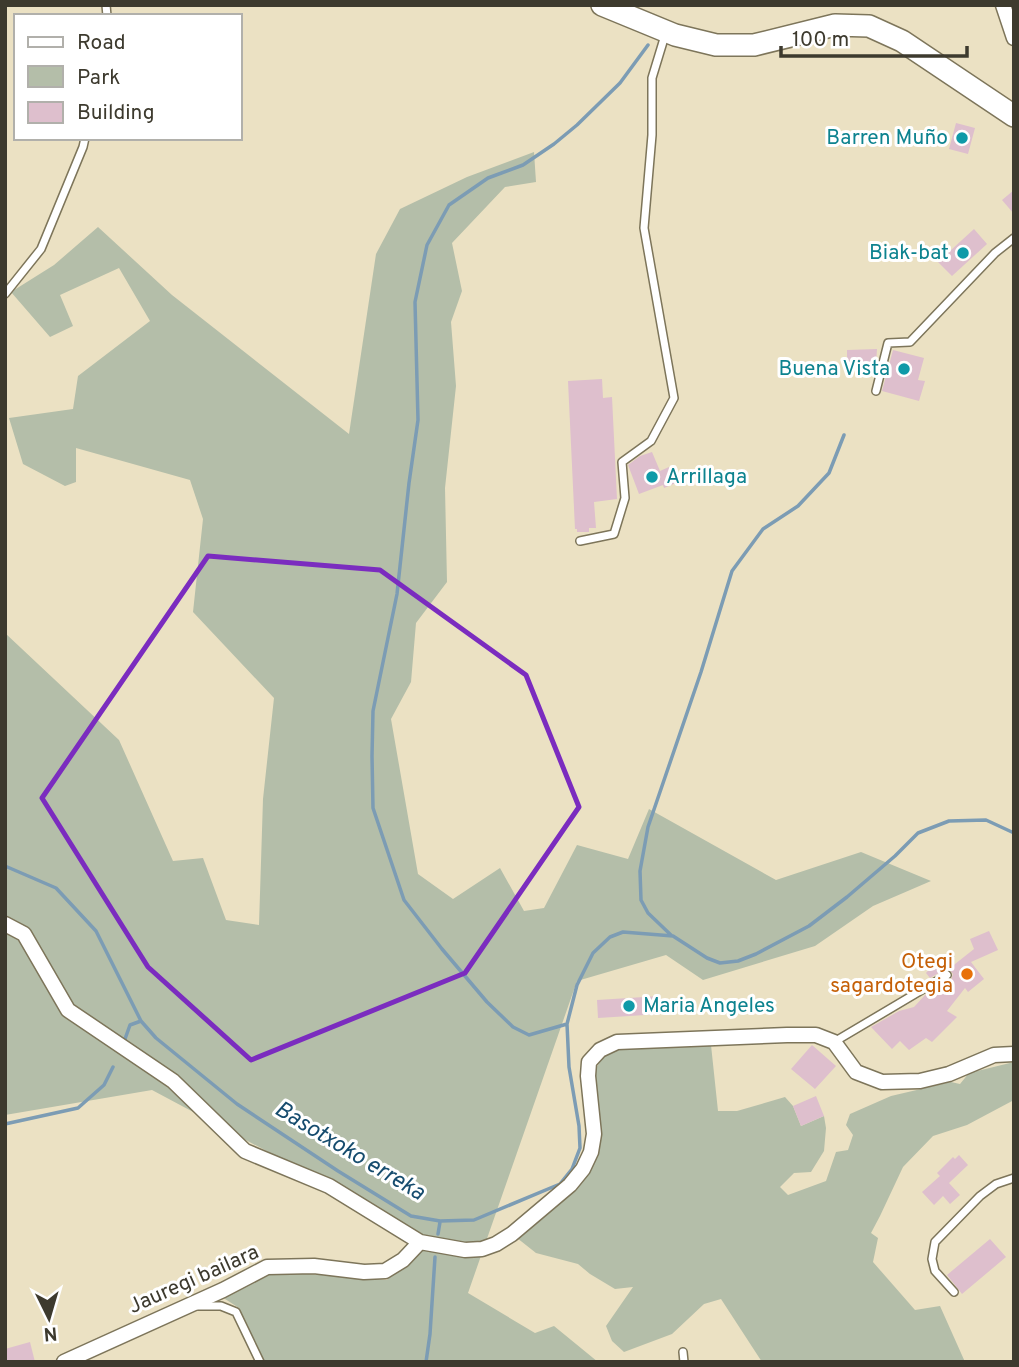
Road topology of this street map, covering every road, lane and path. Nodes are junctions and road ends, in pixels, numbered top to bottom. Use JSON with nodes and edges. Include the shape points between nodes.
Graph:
{"nodes":[{"id":1,"x":602,"y":5,"type":"edge"},
{"id":2,"x":1003,"y":5,"type":"edge"},
{"id":3,"x":667,"y":32,"type":"junction"},
{"id":4,"x":1014,"y":38,"type":"edge"},
{"id":5,"x":1013,"y":111,"type":"edge"},
{"id":6,"x":85,"y":140,"type":"edge"},
{"id":7,"x":1014,"y":238,"type":"edge"},
{"id":8,"x":5,"y":294,"type":"edge"},
{"id":9,"x":876,"y":391,"type":"dead end"},
{"id":10,"x":580,"y":541,"type":"dead end"},
{"id":11,"x":5,"y":924,"type":"edge"},
{"id":12,"x":947,"y":975,"type":"dead end"},
{"id":13,"x":834,"y":1042,"type":"junction"},
{"id":14,"x":1014,"y":1054,"type":"edge"},
{"id":15,"x":1014,"y":1178,"type":"edge"},
{"id":16,"x":420,"y":1242,"type":"junction"},
{"id":17,"x":954,"y":1292,"type":"dead end"},
{"id":18,"x":188,"y":1306,"type":"junction"},
{"id":19,"x":683,"y":1352,"type":"dead end"},
{"id":20,"x":64,"y":1362,"type":"edge"},
{"id":21,"x":260,"y":1362,"type":"edge"},
{"id":22,"x":684,"y":1362,"type":"edge"}],
"edges":[{"from":1,"to":3,"type":"street"},
{"from":2,"to":4,"type":"street"},
{"from":3,"to":5,"type":"street","via":[[699,42],[738,46],[835,25],[869,26],[902,41]]},
{"from":3,"to":10,"type":"lane","via":[[652,78],[644,228],[674,398],[652,441],[622,462],[625,498],[614,534]]},
{"from":6,"to":8,"type":"lane","via":[[41,249]]},
{"from":7,"to":9,"type":"lane","via":[[910,342],[888,343]]},
{"from":11,"to":16,"type":"street","via":[[24,934],[68,1010],[173,1081],[245,1151],[329,1186]]},
{"from":12,"to":13,"type":"lane"},
{"from":13,"to":14,"type":"street","via":[[856,1072],[882,1082],[920,1081],[994,1055]]},
{"from":13,"to":16,"type":"street","via":[[816,1035],[779,1035],[617,1042],[600,1050],[589,1062],[592,1152],[570,1185],[496,1244],[465,1250]]},
{"from":15,"to":17,"type":"lane","via":[[979,1196],[935,1242],[935,1270]]},
{"from":16,"to":18,"type":"street","name":"Jauregi bailara","via":[[385,1271],[267,1267]]},
{"from":18,"to":20,"type":"street","name":"Jauregi bailara"},
{"from":18,"to":21,"type":"lane","via":[[220,1306],[236,1312]]},
{"from":19,"to":22,"type":"lane"}]}
